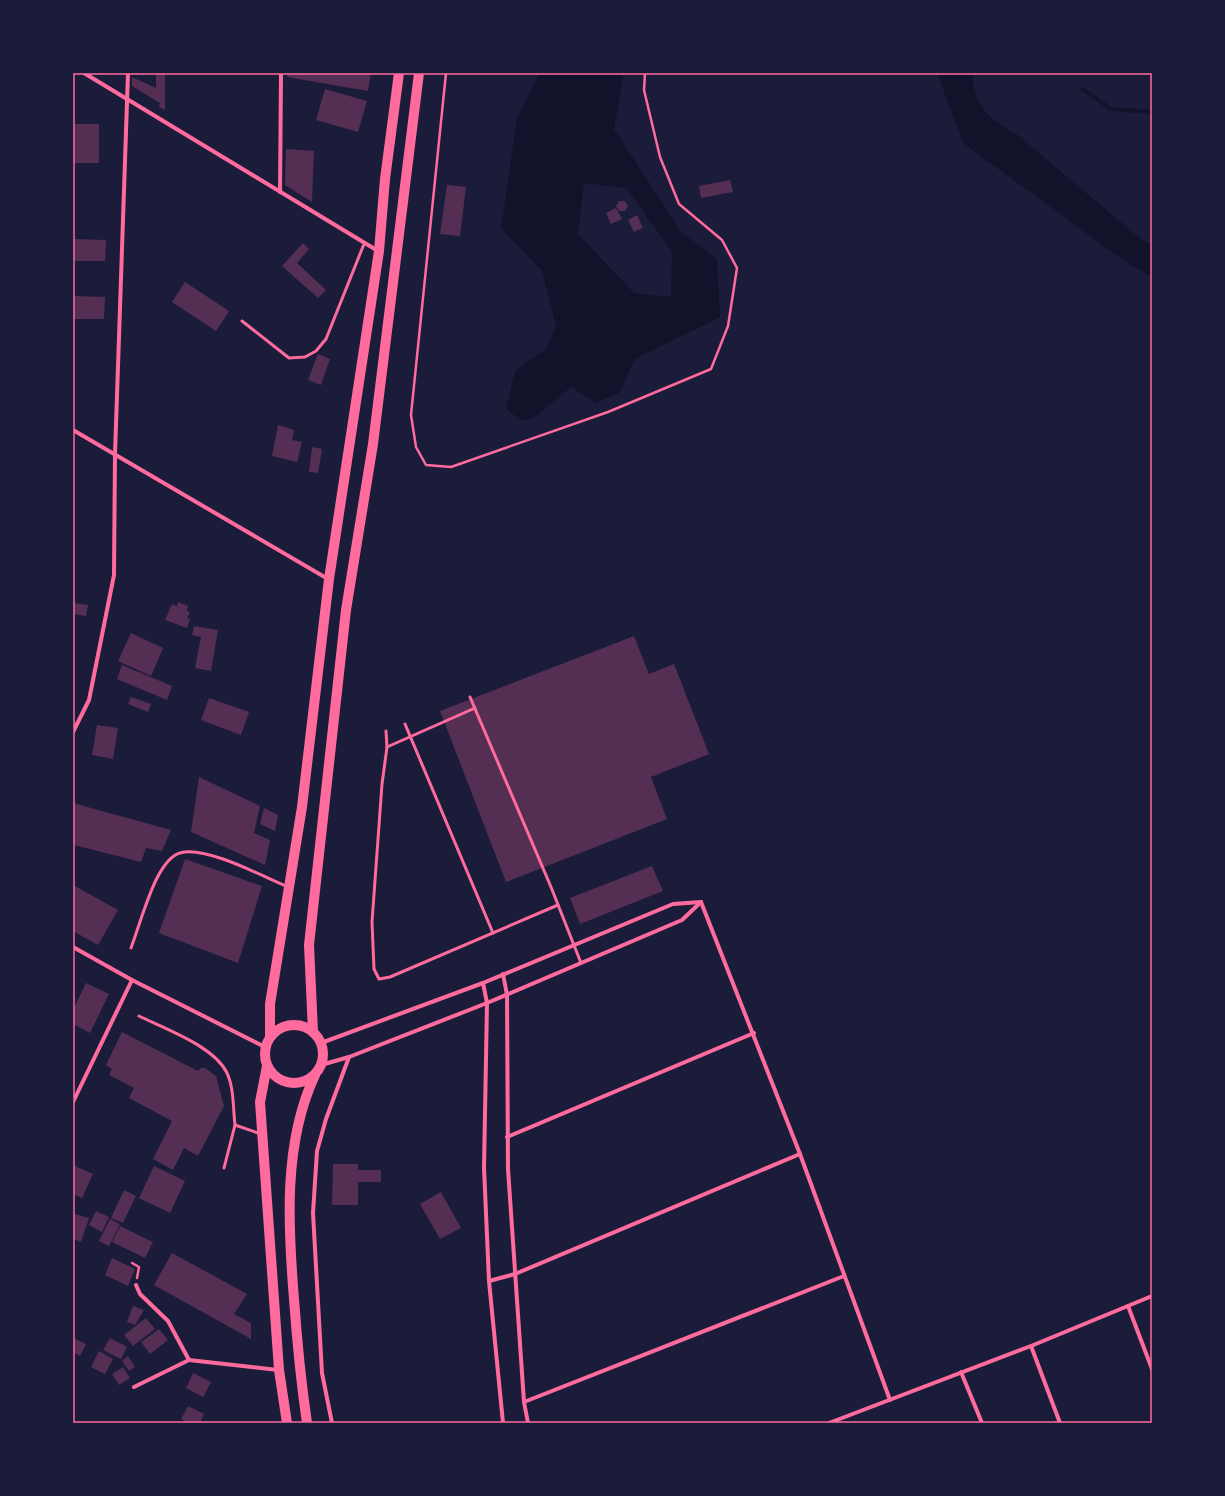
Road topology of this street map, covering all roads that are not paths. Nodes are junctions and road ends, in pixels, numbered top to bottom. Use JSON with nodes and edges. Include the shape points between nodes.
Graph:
{"nodes":[{"id":1,"x":84,"y":73,"type":"edge"},
{"id":2,"x":128,"y":73,"type":"edge"},
{"id":3,"x":281,"y":73,"type":"edge"},
{"id":4,"x":399,"y":73,"type":"edge"},
{"id":5,"x":419,"y":73,"type":"edge"},
{"id":6,"x":128,"y":98,"type":"junction"},
{"id":7,"x":280,"y":192,"type":"junction"},
{"id":8,"x":364,"y":244,"type":"junction"},
{"id":9,"x":378,"y":251,"type":"junction"},
{"id":10,"x":242,"y":321,"type":"dead end"},
{"id":11,"x":73,"y":430,"type":"edge"},
{"id":12,"x":115,"y":454,"type":"junction"},
{"id":13,"x":329,"y":580,"type":"junction"},
{"id":14,"x":470,"y":697,"type":"dead end"},
{"id":15,"x":475,"y":708,"type":"junction"},
{"id":16,"x":405,"y":724,"type":"dead end"},
{"id":17,"x":386,"y":731,"type":"dead end"},
{"id":18,"x":73,"y":732,"type":"edge"},
{"id":19,"x":410,"y":737,"type":"junction"},
{"id":20,"x":387,"y":747,"type":"junction"},
{"id":21,"x":290,"y":887,"type":"junction"},
{"id":22,"x":701,"y":902,"type":"junction"},
{"id":23,"x":558,"y":905,"type":"junction"},
{"id":24,"x":493,"y":933,"type":"junction"},
{"id":25,"x":573,"y":944,"type":"junction"},
{"id":26,"x":73,"y":947,"type":"edge"},
{"id":27,"x":131,"y":948,"type":"dead end"},
{"id":28,"x":581,"y":963,"type":"junction"},
{"id":29,"x":503,"y":974,"type":"junction"},
{"id":30,"x":132,"y":980,"type":"junction"},
{"id":31,"x":483,"y":983,"type":"junction"},
{"id":32,"x":507,"y":995,"type":"junction"},
{"id":33,"x":487,"y":1003,"type":"junction"},
{"id":34,"x":139,"y":1016,"type":"dead end"},
{"id":35,"x":313,"y":1032,"type":"junction"},
{"id":36,"x":754,"y":1033,"type":"junction"},
{"id":37,"x":270,"y":1036,"type":"junction"},
{"id":38,"x":321,"y":1043,"type":"junction"},
{"id":39,"x":265,"y":1047,"type":"junction"},
{"id":40,"x":349,"y":1057,"type":"junction"},
{"id":41,"x":322,"y":1065,"type":"junction"},
{"id":42,"x":267,"y":1066,"type":"junction"},
{"id":43,"x":315,"y":1075,"type":"junction"},
{"id":44,"x":73,"y":1102,"type":"edge"},
{"id":45,"x":235,"y":1125,"type":"junction"},
{"id":46,"x":262,"y":1134,"type":"junction"},
{"id":47,"x":507,"y":1137,"type":"junction"},
{"id":48,"x":800,"y":1154,"type":"junction"},
{"id":49,"x":224,"y":1168,"type":"dead end"},
{"id":50,"x":515,"y":1274,"type":"junction"},
{"id":51,"x":844,"y":1276,"type":"junction"},
{"id":52,"x":489,"y":1282,"type":"junction"},
{"id":53,"x":136,"y":1285,"type":"road end"},
{"id":54,"x":1152,"y":1296,"type":"edge"},
{"id":55,"x":1128,"y":1306,"type":"junction"},
{"id":56,"x":1031,"y":1346,"type":"junction"},
{"id":57,"x":189,"y":1360,"type":"junction"},
{"id":58,"x":279,"y":1370,"type":"junction"},
{"id":59,"x":1152,"y":1370,"type":"edge"},
{"id":60,"x":960,"y":1372,"type":"junction"},
{"id":61,"x":134,"y":1387,"type":"dead end"},
{"id":62,"x":890,"y":1400,"type":"junction"},
{"id":63,"x":524,"y":1402,"type":"junction"},
{"id":64,"x":287,"y":1423,"type":"edge"},
{"id":65,"x":308,"y":1423,"type":"edge"},
{"id":66,"x":332,"y":1423,"type":"edge"},
{"id":67,"x":503,"y":1423,"type":"edge"},
{"id":68,"x":528,"y":1423,"type":"edge"},
{"id":69,"x":829,"y":1423,"type":"edge"},
{"id":70,"x":982,"y":1423,"type":"edge"},
{"id":71,"x":1060,"y":1423,"type":"edge"}],
"edges":[{"from":1,"to":6,"type":"street"},
{"from":2,"to":6,"type":"street"},
{"from":3,"to":7,"type":"street"},
{"from":4,"to":9,"type":"main road"},
{"from":5,"to":35,"type":"main road","via":[[373,444],[346,610],[333,727],[309,945]]},
{"from":6,"to":7,"type":"street"},
{"from":6,"to":12,"type":"street"},
{"from":7,"to":8,"type":"street"},
{"from":8,"to":9,"type":"street"},
{"from":8,"to":10,"type":"lane","via":[[335,320],[316,351],[305,357],[289,358]]},
{"from":9,"to":13,"type":"main road"},
{"from":11,"to":12,"type":"street"},
{"from":12,"to":13,"type":"street"},
{"from":12,"to":18,"type":"street","via":[[114,575],[89,700]]},
{"from":13,"to":21,"type":"main road"},
{"from":14,"to":15,"type":"lane"},
{"from":15,"to":19,"type":"lane"},
{"from":15,"to":23,"type":"lane"},
{"from":16,"to":19,"type":"lane"},
{"from":17,"to":20,"type":"lane"},
{"from":19,"to":20,"type":"lane"},
{"from":19,"to":24,"type":"lane"},
{"from":20,"to":24,"type":"lane","via":[[372,922],[372,954],[376,976],[379,979],[390,977]]},
{"from":21,"to":27,"type":"lane","via":[[213,856],[188,851],[179,853],[169,860],[156,880]]},
{"from":21,"to":37,"type":"main road","via":[[270,1004]]},
{"from":22,"to":25,"type":"street","via":[[673,904]]},
{"from":22,"to":28,"type":"street","via":[[682,920]]},
{"from":22,"to":36,"type":"street"},
{"from":23,"to":24,"type":"lane"},
{"from":23,"to":25,"type":"lane"},
{"from":25,"to":28,"type":"lane"},
{"from":25,"to":29,"type":"street"},
{"from":26,"to":30,"type":"street"},
{"from":28,"to":32,"type":"street"},
{"from":29,"to":31,"type":"street"},
{"from":29,"to":32,"type":"street"},
{"from":30,"to":39,"type":"street"},
{"from":30,"to":44,"type":"street"},
{"from":31,"to":33,"type":"street"},
{"from":31,"to":38,"type":"street"},
{"from":32,"to":33,"type":"street"},
{"from":32,"to":47,"type":"street"},
{"from":33,"to":40,"type":"street"},
{"from":33,"to":52,"type":"street","via":[[484,1168]]},
{"from":34,"to":45,"type":"lane","via":[[207,1051],[219,1060],[231,1084]]},
{"from":35,"to":37,"type":"main road","via":[[291,1025]]},
{"from":35,"to":38,"type":"main road"},
{"from":36,"to":47,"type":"street"},
{"from":36,"to":48,"type":"street"},
{"from":37,"to":39,"type":"main road"},
{"from":38,"to":41,"type":"main road"},
{"from":39,"to":42,"type":"main road"},
{"from":40,"to":41,"type":"street"},
{"from":40,"to":66,"type":"street","via":[[317,1151],[313,1213],[322,1373]]},
{"from":41,"to":43,"type":"main road"},
{"from":42,"to":43,"type":"main road","via":[[276,1077],[288,1083],[298,1084]]},
{"from":42,"to":46,"type":"main road","via":[[260,1102]]},
{"from":43,"to":65,"type":"main road","via":[[301,1110],[290,1178],[290,1255],[298,1352]]},
{"from":45,"to":46,"type":"lane"},
{"from":45,"to":49,"type":"lane"},
{"from":46,"to":58,"type":"main road"},
{"from":47,"to":50,"type":"street"},
{"from":48,"to":50,"type":"street"},
{"from":48,"to":51,"type":"street"},
{"from":50,"to":52,"type":"street"},
{"from":50,"to":63,"type":"street"},
{"from":51,"to":62,"type":"street"},
{"from":51,"to":63,"type":"street"},
{"from":52,"to":67,"type":"street"},
{"from":53,"to":57,"type":"street","via":[[140,1294],[168,1321]]},
{"from":54,"to":55,"type":"street"},
{"from":55,"to":56,"type":"street"},
{"from":55,"to":59,"type":"street"},
{"from":56,"to":60,"type":"street"},
{"from":56,"to":71,"type":"street"},
{"from":57,"to":58,"type":"street"},
{"from":57,"to":61,"type":"street"},
{"from":58,"to":64,"type":"main road"},
{"from":60,"to":62,"type":"street"},
{"from":60,"to":70,"type":"street"},
{"from":62,"to":69,"type":"street"},
{"from":63,"to":68,"type":"street"}]}
